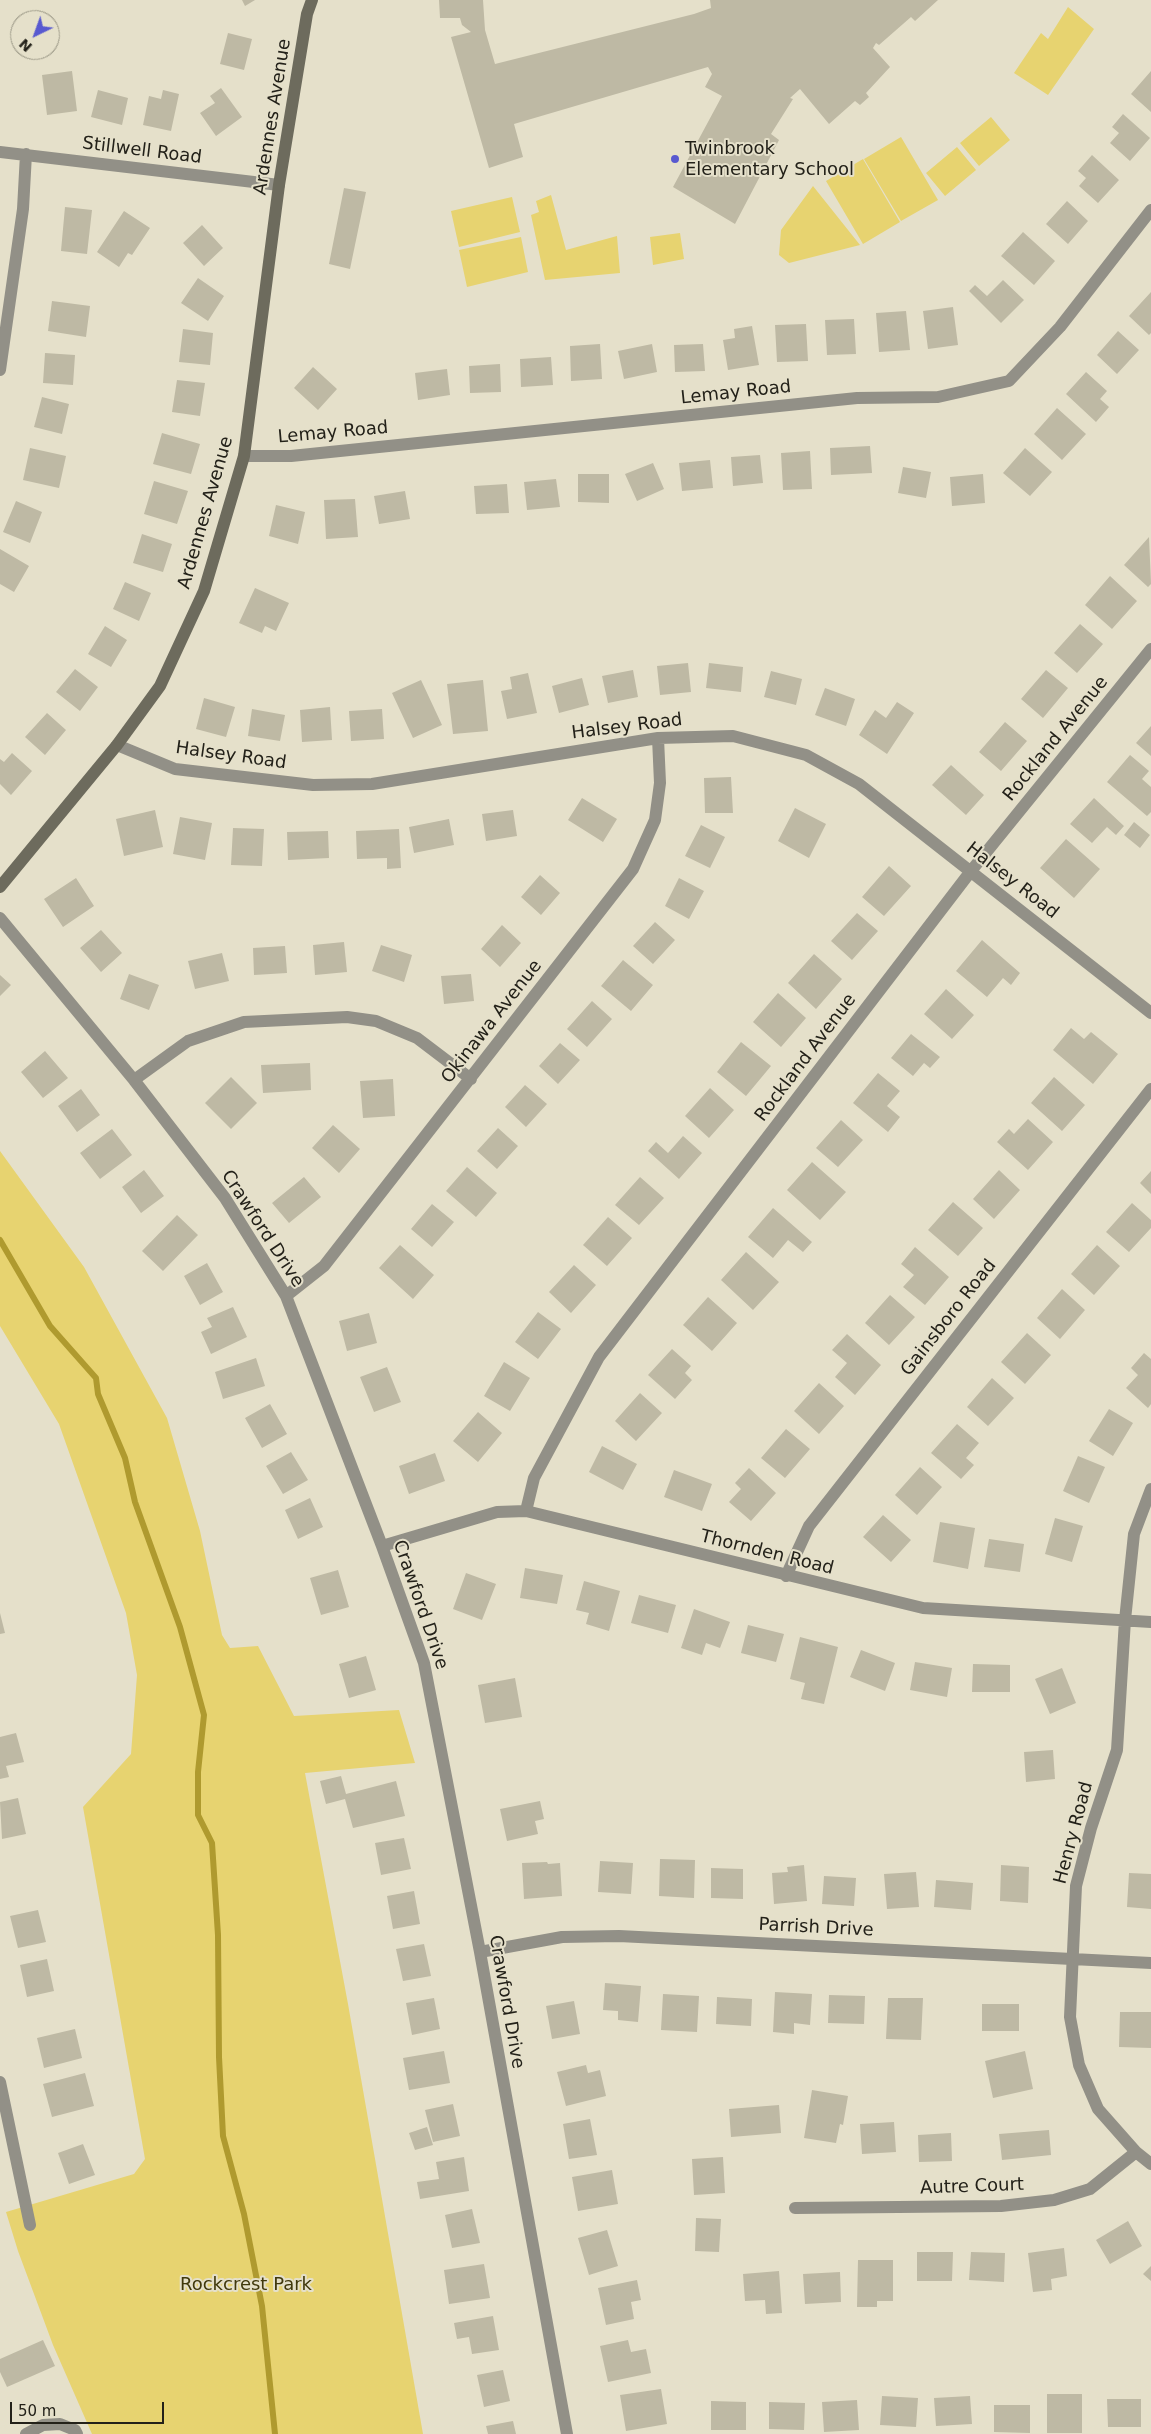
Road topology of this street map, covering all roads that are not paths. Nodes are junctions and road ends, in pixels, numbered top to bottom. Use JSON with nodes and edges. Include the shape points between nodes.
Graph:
{"nodes":[{"id":1,"x":312,"y":0,"type":"edge"},
{"id":2,"x":0,"y":152,"type":"edge"},
{"id":3,"x":26,"y":154,"type":"junction"},
{"id":4,"x":279,"y":185,"type":"junction"},
{"id":5,"x":1151,"y":210,"type":"edge"},
{"id":6,"x":0,"y":370,"type":"edge"},
{"id":7,"x":244,"y":456,"type":"junction"},
{"id":8,"x":1151,"y":649,"type":"edge"},
{"id":9,"x":658,"y":738,"type":"junction"},
{"id":10,"x":117,"y":745,"type":"junction"},
{"id":11,"x":971,"y":871,"type":"junction"},
{"id":12,"x":0,"y":887,"type":"edge"},
{"id":13,"x":0,"y":918,"type":"edge"},
{"id":14,"x":1151,"y":1013,"type":"edge"},
{"id":15,"x":471,"y":1079,"type":"junction"},
{"id":16,"x":134,"y":1080,"type":"junction"},
{"id":17,"x":1151,"y":1089,"type":"edge"},
{"id":18,"x":286,"y":1296,"type":"junction"},
{"id":19,"x":1151,"y":1489,"type":"edge"},
{"id":20,"x":526,"y":1511,"type":"junction"},
{"id":21,"x":382,"y":1546,"type":"junction"},
{"id":22,"x":786,"y":1576,"type":"junction"},
{"id":23,"x":1125,"y":1620,"type":"junction"},
{"id":24,"x":1151,"y":1622,"type":"edge"},
{"id":25,"x":480,"y":1952,"type":"junction"},
{"id":26,"x":1071,"y":1958,"type":"junction"},
{"id":27,"x":1151,"y":1963,"type":"edge"},
{"id":28,"x":0,"y":2082,"type":"edge"},
{"id":29,"x":3,"y":2117,"type":"edge"},
{"id":30,"x":1136,"y":2152,"type":"junction"},
{"id":31,"x":1151,"y":2164,"type":"edge"},
{"id":32,"x":795,"y":2208,"type":"dead end"},
{"id":33,"x":30,"y":2225,"type":"dead end"},
{"id":34,"x":26,"y":2434,"type":"edge"},
{"id":35,"x":77,"y":2434,"type":"edge"},
{"id":36,"x":567,"y":2434,"type":"edge"}],
"edges":[{"from":1,"to":4,"type":"street","name":"Ardennes Avenue"},
{"from":2,"to":3,"type":"street","name":"Stillwell Road"},
{"from":3,"to":4,"type":"street","name":"Stillwell Road"},
{"from":3,"to":6,"type":"street","via":[[23,209]]},
{"from":4,"to":7,"type":"street","name":"Ardennes Avenue"},
{"from":5,"to":7,"type":"street","name":"Lemay Road","via":[[1060,327],[1009,381],[938,397],[858,398],[291,456]]},
{"from":7,"to":10,"type":"street","name":"Ardennes Avenue","via":[[204,591],[160,686]]},
{"from":8,"to":11,"type":"street","name":"Rockland Avenue"},
{"from":9,"to":10,"type":"street","name":"Halsey Road","via":[[372,784],[313,785],[175,769]]},
{"from":9,"to":11,"type":"street","name":"Halsey Road","via":[[733,736],[806,755],[859,784]]},
{"from":9,"to":15,"type":"street","name":"Okinawa Avenue","via":[[660,783],[655,820],[633,869]]},
{"from":10,"to":12,"type":"street","name":"Ardennes Avenue"},
{"from":11,"to":14,"type":"street","name":"Halsey Road"},
{"from":11,"to":20,"type":"street","name":"Rockland Avenue","via":[[599,1357],[534,1478]]},
{"from":13,"to":16,"type":"street","name":"Crawford Drive"},
{"from":15,"to":16,"type":"street","via":[[417,1038],[376,1021],[347,1017],[244,1022],[188,1041]]},
{"from":15,"to":18,"type":"street","name":"Okinawa Avenue","via":[[324,1266]]},
{"from":16,"to":18,"type":"street","name":"Crawford Drive","via":[[224,1198]]},
{"from":17,"to":22,"type":"street","name":"Gainsboro Road","via":[[809,1526]]},
{"from":18,"to":21,"type":"street","name":"Crawford Drive"},
{"from":19,"to":23,"type":"street","name":"Henry Road","via":[[1134,1534]]},
{"from":20,"to":21,"type":"street","name":"Thornden Road","via":[[497,1512]]},
{"from":20,"to":22,"type":"street","name":"Thornden Road"},
{"from":21,"to":25,"type":"street","name":"Crawford Drive","via":[[424,1663]]},
{"from":22,"to":23,"type":"street","name":"Thornden Road","via":[[923,1608]]},
{"from":23,"to":24,"type":"street","name":"Thornden Road"},
{"from":23,"to":26,"type":"street","name":"Henry Road","via":[[1117,1750],[1090,1828],[1076,1886]]},
{"from":25,"to":26,"type":"street","name":"Parrish Drive","via":[[562,1937],[619,1936]]},
{"from":25,"to":36,"type":"street","name":"Crawford Drive"},
{"from":26,"to":27,"type":"street","name":"Parrish Drive"},
{"from":26,"to":30,"type":"street","name":"Henry Road","via":[[1070,2017],[1078,2065],[1098,2109]]},
{"from":28,"to":29,"type":"street"},
{"from":29,"to":33,"type":"street"},
{"from":30,"to":31,"type":"street","name":"Henry Road"},
{"from":30,"to":32,"type":"street","name":"Autre Court","via":[[1090,2189],[1054,2200],[1000,2206]]},
{"from":34,"to":35,"type":"street","via":[[43,2426],[60,2424]]}]}
